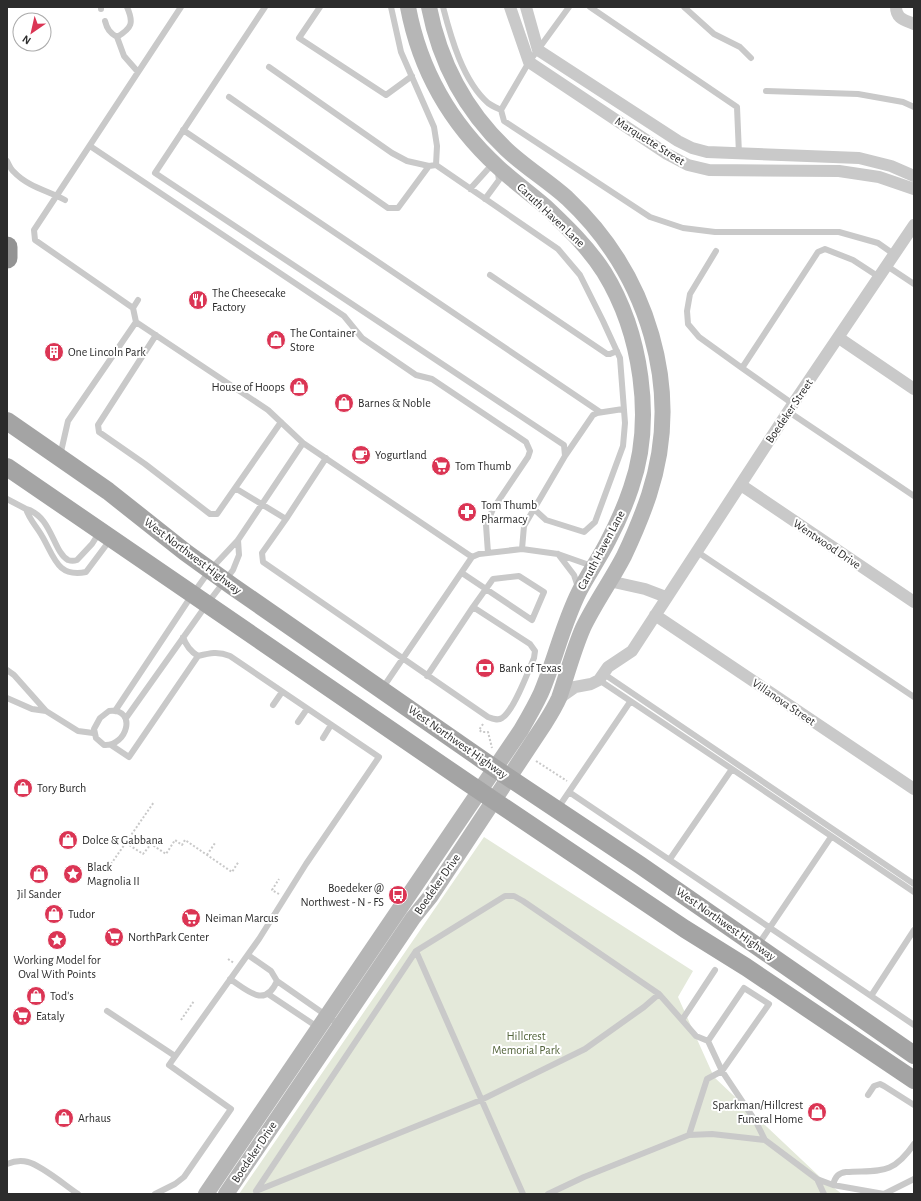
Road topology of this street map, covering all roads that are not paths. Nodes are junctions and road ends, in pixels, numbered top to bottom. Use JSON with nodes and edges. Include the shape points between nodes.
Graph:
{"nodes":[{"id":1,"x":127,"y":7,"type":"edge"},
{"id":2,"x":181,"y":7,"type":"edge"},
{"id":3,"x":265,"y":7,"type":"edge"},
{"id":4,"x":320,"y":7,"type":"edge"},
{"id":5,"x":391,"y":7,"type":"edge"},
{"id":6,"x":408,"y":7,"type":"edge"},
{"id":7,"x":429,"y":7,"type":"edge"},
{"id":8,"x":443,"y":7,"type":"edge"},
{"id":9,"x":510,"y":7,"type":"edge"},
{"id":10,"x":526,"y":7,"type":"edge"},
{"id":11,"x":569,"y":7,"type":"edge"},
{"id":12,"x":590,"y":7,"type":"edge"},
{"id":13,"x":684,"y":7,"type":"edge"},
{"id":14,"x":896,"y":7,"type":"edge"},
{"id":15,"x":105,"y":21,"type":"dead end"},
{"id":16,"x":914,"y":24,"type":"edge"},
{"id":17,"x":118,"y":37,"type":"junction"},
{"id":18,"x":538,"y":50,"type":"junction"},
{"id":19,"x":751,"y":58,"type":"dead end"},
{"id":20,"x":528,"y":62,"type":"junction"},
{"id":21,"x":269,"y":67,"type":"dead end"},
{"id":22,"x":138,"y":72,"type":"junction"},
{"id":23,"x":412,"y":76,"type":"junction"},
{"id":24,"x":766,"y":91,"type":"dead end"},
{"id":25,"x":229,"y":98,"type":"dead end"},
{"id":26,"x":914,"y":107,"type":"edge"},
{"id":27,"x":501,"y":110,"type":"junction"},
{"id":28,"x":642,"y":118,"type":"junction"},
{"id":29,"x":183,"y":130,"type":"junction"},
{"id":30,"x":633,"y":131,"type":"junction"},
{"id":31,"x":90,"y":146,"type":"junction"},
{"id":32,"x":507,"y":150,"type":"junction"},
{"id":33,"x":739,"y":154,"type":"junction"},
{"id":34,"x":7,"y":162,"type":"edge"},
{"id":35,"x":432,"y":166,"type":"junction"},
{"id":36,"x":497,"y":166,"type":"junction"},
{"id":37,"x":739,"y":170,"type":"junction"},
{"id":38,"x":914,"y":176,"type":"edge"},
{"id":39,"x":470,"y":189,"type":"junction"},
{"id":40,"x":914,"y":189,"type":"edge"},
{"id":41,"x":57,"y":195,"type":"junction"},
{"id":42,"x":485,"y":199,"type":"junction"},
{"id":43,"x":65,"y":200,"type":"dead end"},
{"id":44,"x":914,"y":225,"type":"edge"},
{"id":45,"x":7,"y":247,"type":"edge"},
{"id":46,"x":716,"y":252,"type":"dead end"},
{"id":47,"x":895,"y":255,"type":"junction"},
{"id":48,"x":7,"y":258,"type":"edge"},
{"id":49,"x":887,"y":266,"type":"junction"},
{"id":50,"x":490,"y":275,"type":"dead end"},
{"id":51,"x":879,"y":277,"type":"junction"},
{"id":52,"x":914,"y":284,"type":"edge"},
{"id":53,"x":138,"y":300,"type":"dead end"},
{"id":54,"x":133,"y":308,"type":"junction"},
{"id":55,"x":136,"y":322,"type":"junction"},
{"id":56,"x":156,"y":335,"type":"junction"},
{"id":57,"x":839,"y":338,"type":"junction"},
{"id":58,"x":617,"y":351,"type":"junction"},
{"id":59,"x":742,"y":368,"type":"junction"},
{"id":60,"x":914,"y":389,"type":"edge"},
{"id":61,"x":791,"y":408,"type":"junction"},
{"id":62,"x":623,"y":409,"type":"junction"},
{"id":63,"x":600,"y":412,"type":"junction"},
{"id":64,"x":7,"y":421,"type":"edge"},
{"id":65,"x":281,"y":422,"type":"junction"},
{"id":66,"x":303,"y":443,"type":"junction"},
{"id":67,"x":566,"y":456,"type":"junction"},
{"id":68,"x":60,"y":457,"type":"junction"},
{"id":69,"x":326,"y":458,"type":"junction"},
{"id":70,"x":7,"y":467,"type":"edge"},
{"id":71,"x":741,"y":485,"type":"junction"},
{"id":72,"x":235,"y":488,"type":"junction"},
{"id":73,"x":914,"y":496,"type":"edge"},
{"id":74,"x":7,"y":500,"type":"edge"},
{"id":75,"x":262,"y":504,"type":"junction"},
{"id":76,"x":26,"y":509,"type":"junction"},
{"id":77,"x":534,"y":509,"type":"junction"},
{"id":78,"x":286,"y":519,"type":"junction"},
{"id":79,"x":105,"y":535,"type":"junction"},
{"id":80,"x":238,"y":540,"type":"junction"},
{"id":81,"x":522,"y":549,"type":"junction"},
{"id":82,"x":696,"y":551,"type":"junction"},
{"id":83,"x":488,"y":553,"type":"junction"},
{"id":84,"x":558,"y":554,"type":"junction"},
{"id":85,"x":472,"y":557,"type":"junction"},
{"id":86,"x":462,"y":573,"type":"junction"},
{"id":87,"x":217,"y":576,"type":"junction"},
{"id":88,"x":600,"y":576,"type":"junction"},
{"id":89,"x":485,"y":588,"type":"junction"},
{"id":90,"x":579,"y":591,"type":"junction"},
{"id":91,"x":666,"y":597,"type":"junction"},
{"id":92,"x":200,"y":599,"type":"junction"},
{"id":93,"x":914,"y":602,"type":"edge"},
{"id":94,"x":473,"y":607,"type":"junction"},
{"id":95,"x":655,"y":615,"type":"junction"},
{"id":96,"x":184,"y":637,"type":"junction"},
{"id":97,"x":198,"y":656,"type":"junction"},
{"id":98,"x":403,"y":659,"type":"junction"},
{"id":99,"x":7,"y":670,"type":"edge"},
{"id":100,"x":427,"y":676,"type":"junction"},
{"id":101,"x":601,"y":677,"type":"junction"},
{"id":102,"x":382,"y":690,"type":"junction"},
{"id":103,"x":282,"y":692,"type":"junction"},
{"id":104,"x":914,"y":697,"type":"edge"},
{"id":105,"x":7,"y":698,"type":"edge"},
{"id":106,"x":558,"y":700,"type":"junction"},
{"id":107,"x":630,"y":702,"type":"junction"},
{"id":108,"x":273,"y":705,"type":"dead end"},
{"id":109,"x":307,"y":709,"type":"junction"},
{"id":110,"x":46,"y":710,"type":"junction"},
{"id":111,"x":115,"y":711,"type":"junction"},
{"id":112,"x":126,"y":718,"type":"junction"},
{"id":113,"x":298,"y":722,"type":"dead end"},
{"id":114,"x":331,"y":725,"type":"junction"},
{"id":115,"x":93,"y":732,"type":"junction"},
{"id":116,"x":322,"y":738,"type":"dead end"},
{"id":117,"x":111,"y":745,"type":"junction"},
{"id":118,"x":732,"y":769,"type":"junction"},
{"id":119,"x":502,"y":773,"type":"junction"},
{"id":120,"x":914,"y":789,"type":"edge"},
{"id":121,"x":569,"y":792,"type":"junction"},
{"id":122,"x":486,"y":796,"type":"junction"},
{"id":123,"x":557,"y":809,"type":"junction"},
{"id":124,"x":831,"y":837,"type":"junction"},
{"id":125,"x":670,"y":859,"type":"junction"},
{"id":126,"x":914,"y":884,"type":"edge"},
{"id":127,"x":914,"y":892,"type":"edge"},
{"id":128,"x":770,"y":928,"type":"junction"},
{"id":129,"x":914,"y":930,"type":"edge"},
{"id":130,"x":757,"y":946,"type":"junction"},
{"id":131,"x":416,"y":951,"type":"junction"},
{"id":132,"x":248,"y":955,"type":"junction"},
{"id":133,"x":715,"y":970,"type":"dead end"},
{"id":134,"x":230,"y":979,"type":"junction"},
{"id":135,"x":277,"y":981,"type":"junction"},
{"id":136,"x":268,"y":994,"type":"junction"},
{"id":137,"x":659,"y":994,"type":"junction"},
{"id":138,"x":871,"y":996,"type":"junction"},
{"id":139,"x":107,"y":1011,"type":"dead end"},
{"id":140,"x":682,"y":1020,"type":"junction"},
{"id":141,"x":914,"y":1025,"type":"edge"},
{"id":142,"x":328,"y":1028,"type":"junction"},
{"id":143,"x":708,"y":1041,"type":"junction"},
{"id":144,"x":914,"y":1055,"type":"edge"},
{"id":145,"x":175,"y":1056,"type":"junction"},
{"id":146,"x":722,"y":1071,"type":"junction"},
{"id":147,"x":914,"y":1080,"type":"edge"},
{"id":148,"x":868,"y":1095,"type":"dead end"},
{"id":149,"x":481,"y":1100,"type":"junction"},
{"id":150,"x":914,"y":1106,"type":"edge"},
{"id":151,"x":689,"y":1135,"type":"junction"},
{"id":152,"x":765,"y":1140,"type":"junction"},
{"id":153,"x":914,"y":1144,"type":"edge"},
{"id":154,"x":7,"y":1164,"type":"edge"},
{"id":155,"x":817,"y":1179,"type":"junction"},
{"id":156,"x":914,"y":1180,"type":"edge"},
{"id":157,"x":833,"y":1185,"type":"junction"},
{"id":158,"x":255,"y":1192,"type":"edge"},
{"id":159,"x":78,"y":1194,"type":"edge"},
{"id":160,"x":155,"y":1194,"type":"edge"},
{"id":161,"x":206,"y":1194,"type":"edge"},
{"id":162,"x":226,"y":1194,"type":"edge"},
{"id":163,"x":523,"y":1194,"type":"edge"},
{"id":164,"x":548,"y":1194,"type":"edge"},
{"id":165,"x":824,"y":1194,"type":"edge"},
{"id":166,"x":884,"y":1194,"type":"edge"}],
"edges":[{"from":1,"to":17,"type":"lane","via":[[131,23],[129,29]]},
{"from":2,"to":22,"type":"lane"},
{"from":3,"to":29,"type":"lane"},
{"from":4,"to":23,"type":"lane","via":[[299,38],[386,95]]},
{"from":5,"to":23,"type":"lane","via":[[401,52]]},
{"from":6,"to":36,"type":"main road","name":"Caruth Haven Lane","via":[[420,55],[446,108],[463,131]]},
{"from":7,"to":32,"type":"main road","name":"Caruth Haven Lane","via":[[438,45],[453,79],[477,118]]},
{"from":8,"to":27,"type":"lane","via":[[450,34],[476,90],[489,104]]},
{"from":9,"to":20,"type":"street"},
{"from":10,"to":18,"type":"street"},
{"from":11,"to":18,"type":"lane"},
{"from":12,"to":33,"type":"lane","via":[[737,107]]},
{"from":13,"to":19,"type":"lane","via":[[714,34],[740,47]]},
{"from":14,"to":16,"type":"street","via":[[896,13],[900,18]]},
{"from":15,"to":17,"type":"lane","via":[[106,28]]},
{"from":17,"to":22,"type":"lane","via":[[124,56]]},
{"from":18,"to":20,"type":"lane"},
{"from":18,"to":28,"type":"street","name":"Marquette Street"},
{"from":20,"to":27,"type":"lane"},
{"from":20,"to":30,"type":"street","name":"Marquette Street"},
{"from":21,"to":35,"type":"lane","via":[[392,153],[407,161]]},
{"from":22,"to":31,"type":"lane"},
{"from":23,"to":35,"type":"lane","via":[[434,127],[437,146]]},
{"from":24,"to":26,"type":"lane","via":[[858,94],[903,102]]},
{"from":25,"to":35,"type":"lane","via":[[388,208],[398,208]]},
{"from":27,"to":47,"type":"lane","via":[[504,121],[650,217],[683,228],[715,232],[839,232],[878,242]]},
{"from":28,"to":30,"type":"street"},
{"from":28,"to":33,"type":"street","name":"Marquette Street","via":[[692,148],[707,152]]},
{"from":29,"to":63,"type":"lane"},
{"from":29,"to":67,"type":"lane","via":[[155,173],[564,445]]},
{"from":30,"to":37,"type":"street","name":"Marquette Street","via":[[688,165],[709,170]]},
{"from":31,"to":41,"type":"lane"},
{"from":31,"to":83,"type":"lane","via":[[344,316],[362,338],[416,375],[432,379],[526,442],[530,451],[528,457],[493,509],[486,525]]},
{"from":32,"to":36,"type":"main road"},
{"from":32,"to":88,"type":"main road","name":"Caruth Haven Lane","via":[[566,198],[605,240],[635,290],[657,356],[663,414],[656,467],[649,495],[624,556],[604,565]]},
{"from":33,"to":37,"type":"street"},
{"from":33,"to":38,"type":"street","name":"Marquette Street","via":[[859,158],[891,166]]},
{"from":34,"to":41,"type":"lane","via":[[14,172],[32,186]]},
{"from":35,"to":39,"type":"lane"},
{"from":36,"to":39,"type":"lane","via":[[488,169]]},
{"from":36,"to":42,"type":"lane","via":[[499,180]]},
{"from":36,"to":88,"type":"main road","name":"Caruth Haven Lane","via":[[579,239],[604,272],[621,306],[638,362],[643,416],[640,450],[632,485]]},
{"from":37,"to":40,"type":"street","name":"Marquette Street","via":[[839,171],[880,177]]},
{"from":39,"to":42,"type":"lane"},
{"from":41,"to":43,"type":"lane"},
{"from":41,"to":54,"type":"lane","via":[[34,230],[35,240]]},
{"from":42,"to":58,"type":"lane","via":[[558,249],[580,275]]},
{"from":44,"to":47,"type":"street","name":"Boedeker Street"},
{"from":45,"to":48,"type":"highway"},
{"from":46,"to":59,"type":"lane","via":[[690,294],[688,324],[699,337]]},
{"from":47,"to":49,"type":"street","name":"Boedeker Street"},
{"from":49,"to":51,"type":"street","name":"Boedeker Street"},
{"from":49,"to":52,"type":"lane"},
{"from":50,"to":58,"type":"lane","via":[[607,354]]},
{"from":51,"to":57,"type":"street","name":"Boedeker Street"},
{"from":51,"to":59,"type":"lane","via":[[853,260],[825,249],[818,252]]},
{"from":53,"to":54,"type":"lane"},
{"from":54,"to":55,"type":"lane"},
{"from":55,"to":56,"type":"lane"},
{"from":55,"to":68,"type":"lane","via":[[68,421]]},
{"from":56,"to":65,"type":"lane","via":[[268,410]]},
{"from":56,"to":72,"type":"lane","via":[[98,425],[99,432],[210,514],[217,514]]},
{"from":57,"to":60,"type":"street"},
{"from":57,"to":61,"type":"street","name":"Boedeker Street"},
{"from":58,"to":62,"type":"lane","via":[[620,358]]},
{"from":59,"to":61,"type":"lane","via":[[770,388]]},
{"from":61,"to":71,"type":"street","name":"Boedeker Street"},
{"from":61,"to":73,"type":"lane"},
{"from":62,"to":63,"type":"lane"},
{"from":62,"to":77,"type":"lane","via":[[623,446],[596,522],[584,532],[546,520]]},
{"from":63,"to":67,"type":"lane","via":[[593,415]]},
{"from":64,"to":68,"type":"main road","name":"West Northwest Highway"},
{"from":65,"to":66,"type":"lane"},
{"from":65,"to":72,"type":"lane"},
{"from":66,"to":69,"type":"lane"},
{"from":66,"to":75,"type":"lane"},
{"from":67,"to":77,"type":"lane"},
{"from":68,"to":87,"type":"main road","name":"West Northwest Highway"},
{"from":69,"to":78,"type":"lane"},
{"from":69,"to":85,"type":"lane"},
{"from":70,"to":79,"type":"main road","name":"West Northwest Highway"},
{"from":71,"to":82,"type":"street","name":"Boedeker Street"},
{"from":71,"to":93,"type":"street","name":"Wentwood Drive"},
{"from":72,"to":75,"type":"lane"},
{"from":74,"to":76,"type":"lane"},
{"from":75,"to":78,"type":"lane"},
{"from":75,"to":80,"type":"lane"},
{"from":76,"to":79,"type":"lane","via":[[33,510],[49,529],[62,554],[69,560],[77,560]]},
{"from":76,"to":79,"type":"lane","via":[[60,567],[68,572],[86,572]]},
{"from":77,"to":81,"type":"lane","via":[[524,526]]},
{"from":78,"to":98,"type":"lane","via":[[262,553],[263,562]]},
{"from":79,"to":92,"type":"main road","name":"West Northwest Highway"},
{"from":80,"to":87,"type":"lane"},
{"from":80,"to":87,"type":"lane","via":[[239,555],[233,570]]},
{"from":81,"to":83,"type":"lane"},
{"from":81,"to":84,"type":"lane"},
{"from":82,"to":91,"type":"street","name":"Boedeker Street"},
{"from":82,"to":104,"type":"lane"},
{"from":83,"to":85,"type":"lane"},
{"from":84,"to":88,"type":"lane"},
{"from":84,"to":90,"type":"lane","via":[[574,575]]},
{"from":85,"to":86,"type":"lane"},
{"from":86,"to":89,"type":"lane"},
{"from":86,"to":98,"type":"lane"},
{"from":87,"to":92,"type":"lane"},
{"from":87,"to":92,"type":"lane"},
{"from":87,"to":102,"type":"main road","name":"West Northwest Highway"},
{"from":88,"to":90,"type":"main road","name":"Caruth Haven Lane"},
{"from":88,"to":91,"type":"street"},
{"from":88,"to":106,"type":"main road","name":"Caruth Haven Lane","via":[[599,598],[572,656]]},
{"from":89,"to":89,"type":"lane","via":[[494,579],[519,576],[544,592],[532,620]]},
{"from":89,"to":94,"type":"lane"},
{"from":90,"to":119,"type":"main road","name":"Caruth Haven Lane","via":[[541,692]]},
{"from":91,"to":95,"type":"street"},
{"from":92,"to":96,"type":"lane"},
{"from":92,"to":111,"type":"lane"},
{"from":92,"to":122,"type":"main road","name":"West Northwest Highway"},
{"from":94,"to":100,"type":"lane"},
{"from":94,"to":100,"type":"lane","via":[[530,644],[535,651],[510,711],[502,719],[494,720]]},
{"from":95,"to":101,"type":"street","via":[[632,651],[608,667]]},
{"from":95,"to":120,"type":"street","name":"Villanova Street"},
{"from":96,"to":97,"type":"lane","via":[[191,652]]},
{"from":96,"to":112,"type":"lane"},
{"from":97,"to":103,"type":"lane","via":[[211,653],[230,656]]},
{"from":97,"to":117,"type":"lane","via":[[129,757]]},
{"from":98,"to":100,"type":"lane"},
{"from":98,"to":102,"type":"lane"},
{"from":99,"to":110,"type":"lane"},
{"from":101,"to":106,"type":"street","via":[[591,684],[575,687]]},
{"from":101,"to":107,"type":"lane"},
{"from":101,"to":126,"type":"lane"},
{"from":102,"to":119,"type":"main road","name":"West Northwest Highway"},
{"from":103,"to":108,"type":"lane"},
{"from":103,"to":109,"type":"lane"},
{"from":105,"to":110,"type":"lane","via":[[32,709]]},
{"from":106,"to":119,"type":"main road","via":[[545,723]]},
{"from":107,"to":118,"type":"lane"},
{"from":107,"to":121,"type":"lane"},
{"from":109,"to":113,"type":"lane"},
{"from":109,"to":114,"type":"lane"},
{"from":110,"to":115,"type":"lane","via":[[78,731]]},
{"from":111,"to":112,"type":"lane"},
{"from":111,"to":115,"type":"lane","via":[[109,711],[102,716]]},
{"from":112,"to":117,"type":"lane","via":[[124,734]]},
{"from":114,"to":116,"type":"lane"},
{"from":114,"to":132,"type":"lane","via":[[379,757]]},
{"from":115,"to":117,"type":"lane","via":[[99,742]]},
{"from":118,"to":124,"type":"lane"},
{"from":118,"to":125,"type":"lane"},
{"from":119,"to":122,"type":"main road","name":"Caruth Haven Lane"},
{"from":119,"to":123,"type":"main road","name":"West Northwest Highway"},
{"from":121,"to":123,"type":"lane"},
{"from":121,"to":125,"type":"lane"},
{"from":122,"to":142,"type":"main road","name":"Boedeker Drive"},
{"from":122,"to":147,"type":"main road","name":"West Northwest Highway","via":[[685,930],[746,966]]},
{"from":123,"to":130,"type":"main road","name":"West Northwest Highway"},
{"from":124,"to":127,"type":"lane"},
{"from":124,"to":128,"type":"lane"},
{"from":125,"to":128,"type":"lane"},
{"from":128,"to":130,"type":"lane"},
{"from":128,"to":138,"type":"lane"},
{"from":129,"to":138,"type":"lane"},
{"from":130,"to":144,"type":"main road","name":"West Northwest Highway"},
{"from":131,"to":137,"type":"lane","via":[[505,896],[514,896]]},
{"from":131,"to":149,"type":"lane"},
{"from":131,"to":158,"type":"lane"},
{"from":132,"to":134,"type":"lane"},
{"from":132,"to":135,"type":"lane","via":[[271,971]]},
{"from":133,"to":140,"type":"lane"},
{"from":134,"to":136,"type":"lane","via":[[255,995]]},
{"from":134,"to":145,"type":"lane"},
{"from":135,"to":136,"type":"lane","via":[[274,989]]},
{"from":135,"to":142,"type":"lane"},
{"from":136,"to":142,"type":"lane"},
{"from":137,"to":140,"type":"lane"},
{"from":137,"to":149,"type":"lane","via":[[585,1049]]},
{"from":138,"to":141,"type":"lane"},
{"from":139,"to":145,"type":"lane"},
{"from":140,"to":143,"type":"lane","via":[[696,1036]]},
{"from":142,"to":161,"type":"main road","name":"Boedeker Drive"},
{"from":142,"to":162,"type":"main road","name":"Boedeker Drive"},
{"from":143,"to":146,"type":"lane"},
{"from":143,"to":146,"type":"lane","via":[[744,988],[769,1004]]},
{"from":145,"to":160,"type":"lane","via":[[169,1065],[232,1109],[184,1177]]},
{"from":146,"to":151,"type":"lane","via":[[707,1079]]},
{"from":146,"to":152,"type":"lane"},
{"from":148,"to":150,"type":"lane","via":[[874,1086],[880,1084]]},
{"from":149,"to":158,"type":"lane"},
{"from":149,"to":163,"type":"lane"},
{"from":151,"to":152,"type":"lane","via":[[712,1134]]},
{"from":151,"to":164,"type":"lane"},
{"from":152,"to":155,"type":"lane"},
{"from":153,"to":157,"type":"lane","via":[[901,1160],[889,1169],[840,1173]]},
{"from":154,"to":159,"type":"lane","via":[[29,1162]]},
{"from":155,"to":157,"type":"lane"},
{"from":155,"to":165,"type":"lane"},
{"from":156,"to":166,"type":"lane"},
{"from":157,"to":166,"type":"lane"}]}
